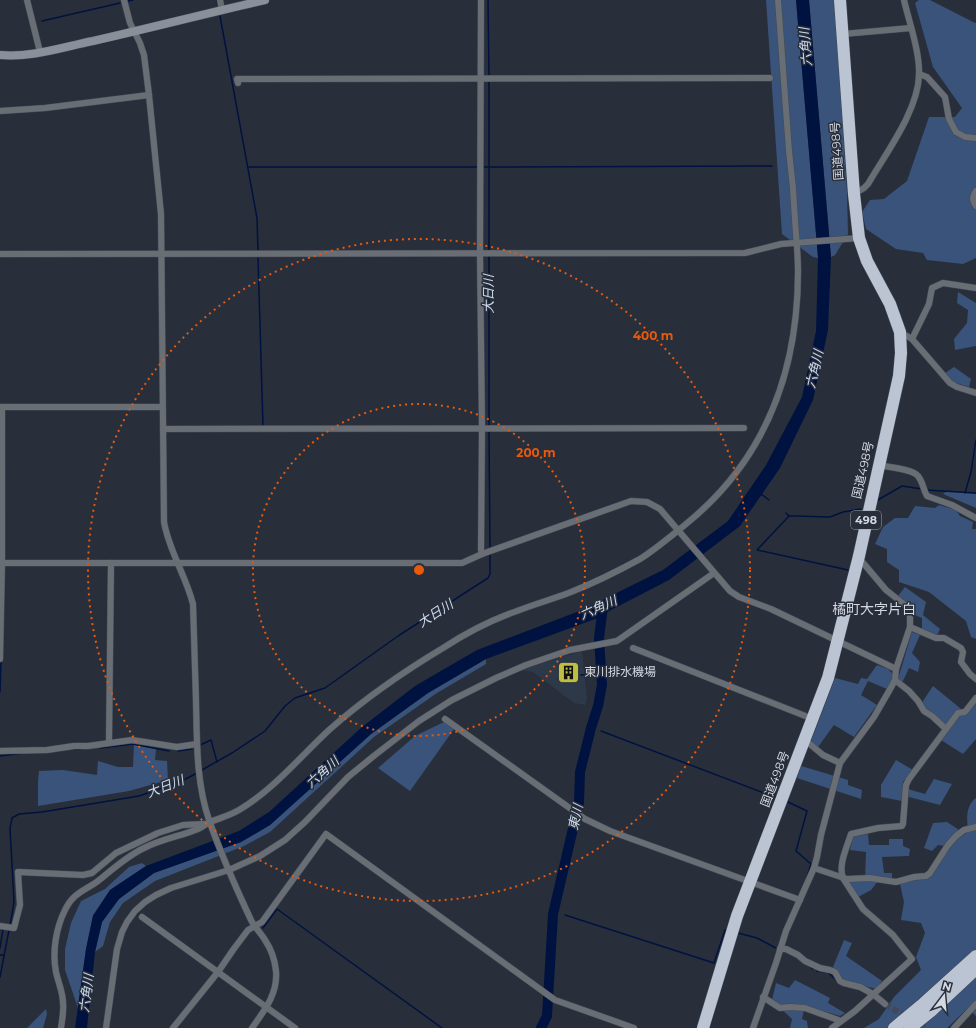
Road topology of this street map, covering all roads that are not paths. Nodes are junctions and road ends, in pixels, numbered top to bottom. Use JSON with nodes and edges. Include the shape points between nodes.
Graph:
{"nodes":[{"id":1,"x":27,"y":0,"type":"edge"},
{"id":2,"x":124,"y":0,"type":"edge"},
{"id":3,"x":220,"y":0,"type":"edge"},
{"id":4,"x":265,"y":0,"type":"edge"},
{"id":5,"x":481,"y":0,"type":"edge"},
{"id":6,"x":778,"y":0,"type":"edge"},
{"id":7,"x":840,"y":0,"type":"edge"},
{"id":8,"x":904,"y":0,"type":"edge"},
{"id":9,"x":222,"y":10,"type":"junction"},
{"id":10,"x":911,"y":28,"type":"junction"},
{"id":11,"x":133,"y":31,"type":"junction"},
{"id":12,"x":843,"y":34,"type":"junction"},
{"id":13,"x":40,"y":52,"type":"junction"},
{"id":14,"x":0,"y":55,"type":"edge"},
{"id":15,"x":919,"y":74,"type":"junction"},
{"id":16,"x":770,"y":78,"type":"dead end"},
{"id":17,"x":481,"y":79,"type":"junction"},
{"id":18,"x":238,"y":83,"type":"dead end"},
{"id":19,"x":149,"y":95,"type":"junction"},
{"id":20,"x":0,"y":111,"type":"edge"},
{"id":21,"x":976,"y":138,"type":"edge"},
{"id":22,"x":976,"y":191,"type":"edge"},
{"id":23,"x":854,"y":194,"type":"junction"},
{"id":24,"x":976,"y":206,"type":"edge"},
{"id":25,"x":854,"y":239,"type":"junction"},
{"id":26,"x":797,"y":243,"type":"junction"},
{"id":27,"x":0,"y":254,"type":"edge"},
{"id":28,"x":162,"y":254,"type":"junction"},
{"id":29,"x":482,"y":254,"type":"junction"},
{"id":30,"x":976,"y":288,"type":"edge"},
{"id":31,"x":900,"y":332,"type":"junction"},
{"id":32,"x":912,"y":339,"type":"junction"},
{"id":33,"x":976,"y":393,"type":"edge"},
{"id":34,"x":162,"y":407,"type":"junction"},
{"id":35,"x":1,"y":408,"type":"edge"},
{"id":36,"x":482,"y":428,"type":"junction"},
{"id":37,"x":744,"y":428,"type":"dead end"},
{"id":38,"x":163,"y":429,"type":"junction"},
{"id":39,"x":878,"y":465,"type":"junction"},
{"id":40,"x":976,"y":518,"type":"edge"},
{"id":41,"x":679,"y":531,"type":"junction"},
{"id":42,"x":482,"y":554,"type":"junction"},
{"id":43,"x":859,"y":556,"type":"junction"},
{"id":44,"x":1,"y":563,"type":"edge"},
{"id":45,"x":112,"y":563,"type":"junction"},
{"id":46,"x":178,"y":563,"type":"junction"},
{"id":47,"x":714,"y":572,"type":"junction"},
{"id":48,"x":910,"y":627,"type":"junction"},
{"id":49,"x":838,"y":642,"type":"junction"},
{"id":50,"x":633,"y":648,"type":"dead end"},
{"id":51,"x":0,"y":659,"type":"edge"},
{"id":52,"x":896,"y":669,"type":"junction"},
{"id":53,"x":976,"y":679,"type":"edge"},
{"id":54,"x":895,"y":680,"type":"junction"},
{"id":55,"x":976,"y":698,"type":"edge"},
{"id":56,"x":444,"y":719,"type":"dead end"},
{"id":57,"x":813,"y":719,"type":"junction"},
{"id":58,"x":946,"y":729,"type":"junction"},
{"id":59,"x":805,"y":740,"type":"junction"},
{"id":60,"x":109,"y":742,"type":"junction"},
{"id":61,"x":197,"y":744,"type":"junction"},
{"id":62,"x":0,"y":751,"type":"edge"},
{"id":63,"x":840,"y":763,"type":"junction"},
{"id":64,"x":209,"y":824,"type":"junction"},
{"id":65,"x":976,"y":827,"type":"edge"},
{"id":66,"x":228,"y":868,"type":"junction"},
{"id":67,"x":814,"y":868,"type":"junction"},
{"id":68,"x":843,"y":878,"type":"junction"},
{"id":69,"x":750,"y":882,"type":"junction"},
{"id":70,"x":800,"y":900,"type":"junction"},
{"id":71,"x":142,"y":917,"type":"dead end"},
{"id":72,"x":0,"y":926,"type":"edge"},
{"id":73,"x":254,"y":926,"type":"junction"},
{"id":74,"x":780,"y":949,"type":"junction"},
{"id":75,"x":976,"y":956,"type":"edge"},
{"id":76,"x":976,"y":969,"type":"edge"},
{"id":77,"x":218,"y":972,"type":"junction"},
{"id":78,"x":873,"y":994,"type":"junction"},
{"id":79,"x":763,"y":997,"type":"junction"},
{"id":80,"x":885,"y":1004,"type":"tunnel mouth"},
{"id":81,"x":976,"y":1004,"type":"edge"},
{"id":82,"x":267,"y":1008,"type":"junction"},
{"id":83,"x":841,"y":1021,"type":"junction"},
{"id":84,"x":61,"y":1028,"type":"edge"},
{"id":85,"x":106,"y":1028,"type":"edge"},
{"id":86,"x":173,"y":1028,"type":"edge"},
{"id":87,"x":252,"y":1028,"type":"edge"},
{"id":88,"x":295,"y":1028,"type":"edge"},
{"id":89,"x":634,"y":1028,"type":"edge"},
{"id":90,"x":703,"y":1028,"type":"edge"},
{"id":91,"x":753,"y":1028,"type":"edge"},
{"id":92,"x":832,"y":1028,"type":"edge"},
{"id":93,"x":894,"y":1028,"type":"edge"},
{"id":94,"x":910,"y":1028,"type":"edge"},
{"id":95,"x":954,"y":1028,"type":"edge"}],
"edges":[{"from":1,"to":13,"type":"street"},
{"from":2,"to":11,"type":"street"},
{"from":3,"to":9,"type":"street"},
{"from":4,"to":9,"type":"street"},
{"from":5,"to":17,"type":"street"},
{"from":6,"to":26,"type":"street"},
{"from":7,"to":12,"type":"highway","name":"国道498号","number":"498"},
{"from":8,"to":10,"type":"street"},
{"from":9,"to":11,"type":"street"},
{"from":10,"to":12,"type":"street"},
{"from":10,"to":15,"type":"street"},
{"from":11,"to":13,"type":"street"},
{"from":11,"to":19,"type":"street","via":[[144,55]]},
{"from":12,"to":23,"type":"highway","name":"国道498号","number":"498"},
{"from":13,"to":14,"type":"street"},
{"from":15,"to":21,"type":"street","via":[[927,77],[945,98],[949,119],[956,132],[964,137]]},
{"from":15,"to":23,"type":"street","via":[[913,104],[907,117],[868,184]]},
{"from":16,"to":17,"type":"street"},
{"from":17,"to":18,"type":"street","via":[[237,79]]},
{"from":17,"to":29,"type":"street"},
{"from":19,"to":20,"type":"street"},
{"from":19,"to":28,"type":"street","via":[[161,214]]},
{"from":22,"to":24,"type":"street","via":[[972,197]]},
{"from":23,"to":25,"type":"highway","name":"国道498号","number":"498"},
{"from":25,"to":26,"type":"street"},
{"from":25,"to":31,"type":"highway","name":"国道498号","number":"498","via":[[890,304]]},
{"from":26,"to":29,"type":"street","via":[[781,244],[745,253]]},
{"from":26,"to":41,"type":"street","via":[[795,326],[788,364],[776,403],[749,454],[731,478]]},
{"from":27,"to":28,"type":"street"},
{"from":28,"to":29,"type":"street"},
{"from":28,"to":34,"type":"street"},
{"from":29,"to":36,"type":"street"},
{"from":30,"to":32,"type":"street","via":[[943,284],[932,288],[929,304]]},
{"from":31,"to":32,"type":"street"},
{"from":31,"to":39,"type":"highway","name":"国道498号","number":"498","via":[[902,353],[899,376]]},
{"from":32,"to":33,"type":"street","via":[[950,383]]},
{"from":34,"to":35,"type":"street"},
{"from":34,"to":38,"type":"street"},
{"from":35,"to":44,"type":"street"},
{"from":36,"to":37,"type":"street"},
{"from":36,"to":38,"type":"street"},
{"from":36,"to":42,"type":"street"},
{"from":38,"to":46,"type":"street","via":[[164,522]]},
{"from":39,"to":40,"type":"street","via":[[917,474],[927,496],[952,505]]},
{"from":39,"to":43,"type":"highway","name":"国道498号","number":"498"},
{"from":41,"to":42,"type":"street","via":[[660,509],[646,502],[631,501]]},
{"from":41,"to":47,"type":"street"},
{"from":41,"to":64,"type":"street","via":[[641,558],[589,585],[494,620],[442,648],[353,710],[248,804],[229,816]]},
{"from":42,"to":46,"type":"street","via":[[462,563]]},
{"from":43,"to":48,"type":"street","via":[[886,590],[910,612]]},
{"from":43,"to":49,"type":"highway","name":"国道498号","number":"498"},
{"from":44,"to":45,"type":"street"},
{"from":44,"to":51,"type":"street"},
{"from":45,"to":46,"type":"street"},
{"from":45,"to":60,"type":"street"},
{"from":46,"to":61,"type":"street","via":[[193,604]]},
{"from":47,"to":49,"type":"street","via":[[730,591],[739,597],[771,609]]},
{"from":47,"to":66,"type":"street","via":[[617,641],[570,650],[526,665],[452,700],[420,721],[348,777],[306,822],[284,840],[260,856]]},
{"from":48,"to":52,"type":"street"},
{"from":48,"to":53,"type":"street","via":[[936,638],[944,638],[961,648],[961,662]]},
{"from":49,"to":52,"type":"street"},
{"from":49,"to":57,"type":"highway","name":"国道498号","number":"498"},
{"from":50,"to":57,"type":"street"},
{"from":52,"to":54,"type":"street"},
{"from":54,"to":58,"type":"street","via":[[909,691],[924,711]]},
{"from":54,"to":63,"type":"street","via":[[874,716]]},
{"from":55,"to":58,"type":"street","via":[[965,712],[958,713]]},
{"from":56,"to":69,"type":"street","via":[[582,817],[610,831]]},
{"from":57,"to":59,"type":"highway","name":"国道498号","number":"498"},
{"from":58,"to":68,"type":"street","via":[[906,785],[902,826],[851,834],[843,859]]},
{"from":59,"to":63,"type":"street","via":[[823,755]]},
{"from":59,"to":69,"type":"highway","name":"国道498号","number":"498"},
{"from":60,"to":61,"type":"street","via":[[132,740],[177,747]]},
{"from":60,"to":62,"type":"street","via":[[47,750]]},
{"from":61,"to":64,"type":"street","via":[[202,799]]},
{"from":63,"to":67,"type":"street"},
{"from":64,"to":66,"type":"street"},
{"from":64,"to":72,"type":"street","via":[[183,825],[158,833],[116,852],[92,873],[83,875],[18,872],[20,905],[14,928]]},
{"from":64,"to":84,"type":"street","via":[[163,840],[133,854],[71,900],[55,942],[54,959],[64,1008]]},
{"from":65,"to":68,"type":"street","via":[[964,830],[956,836],[926,876],[896,882],[870,878]]},
{"from":66,"to":73,"type":"street"},
{"from":66,"to":85,"type":"street","via":[[171,888],[156,895],[135,911],[122,932],[117,949]]},
{"from":67,"to":68,"type":"street"},
{"from":67,"to":70,"type":"street"},
{"from":68,"to":78,"type":"street","via":[[863,909],[894,935],[912,959]]},
{"from":69,"to":70,"type":"street"},
{"from":69,"to":90,"type":"highway","name":"国道498号","number":"498"},
{"from":70,"to":74,"type":"street"},
{"from":71,"to":77,"type":"street"},
{"from":73,"to":77,"type":"street","via":[[232,950]]},
{"from":73,"to":82,"type":"street","via":[[265,940],[275,964],[276,982]]},
{"from":73,"to":89,"type":"street","via":[[262,922],[326,834],[555,1000]]},
{"from":74,"to":78,"type":"street","via":[[798,954],[805,961],[834,972],[840,981]]},
{"from":74,"to":79,"type":"street"},
{"from":75,"to":93,"type":"highway"},
{"from":76,"to":94,"type":"highway"},
{"from":77,"to":82,"type":"street"},
{"from":77,"to":86,"type":"street"},
{"from":78,"to":80,"type":"street"},
{"from":78,"to":83,"type":"street"},
{"from":79,"to":83,"type":"street","via":[[780,1008],[805,1008]]},
{"from":79,"to":91,"type":"street"},
{"from":81,"to":95,"type":"street"},
{"from":82,"to":87,"type":"street"},
{"from":82,"to":88,"type":"street"},
{"from":83,"to":92,"type":"street"}]}
